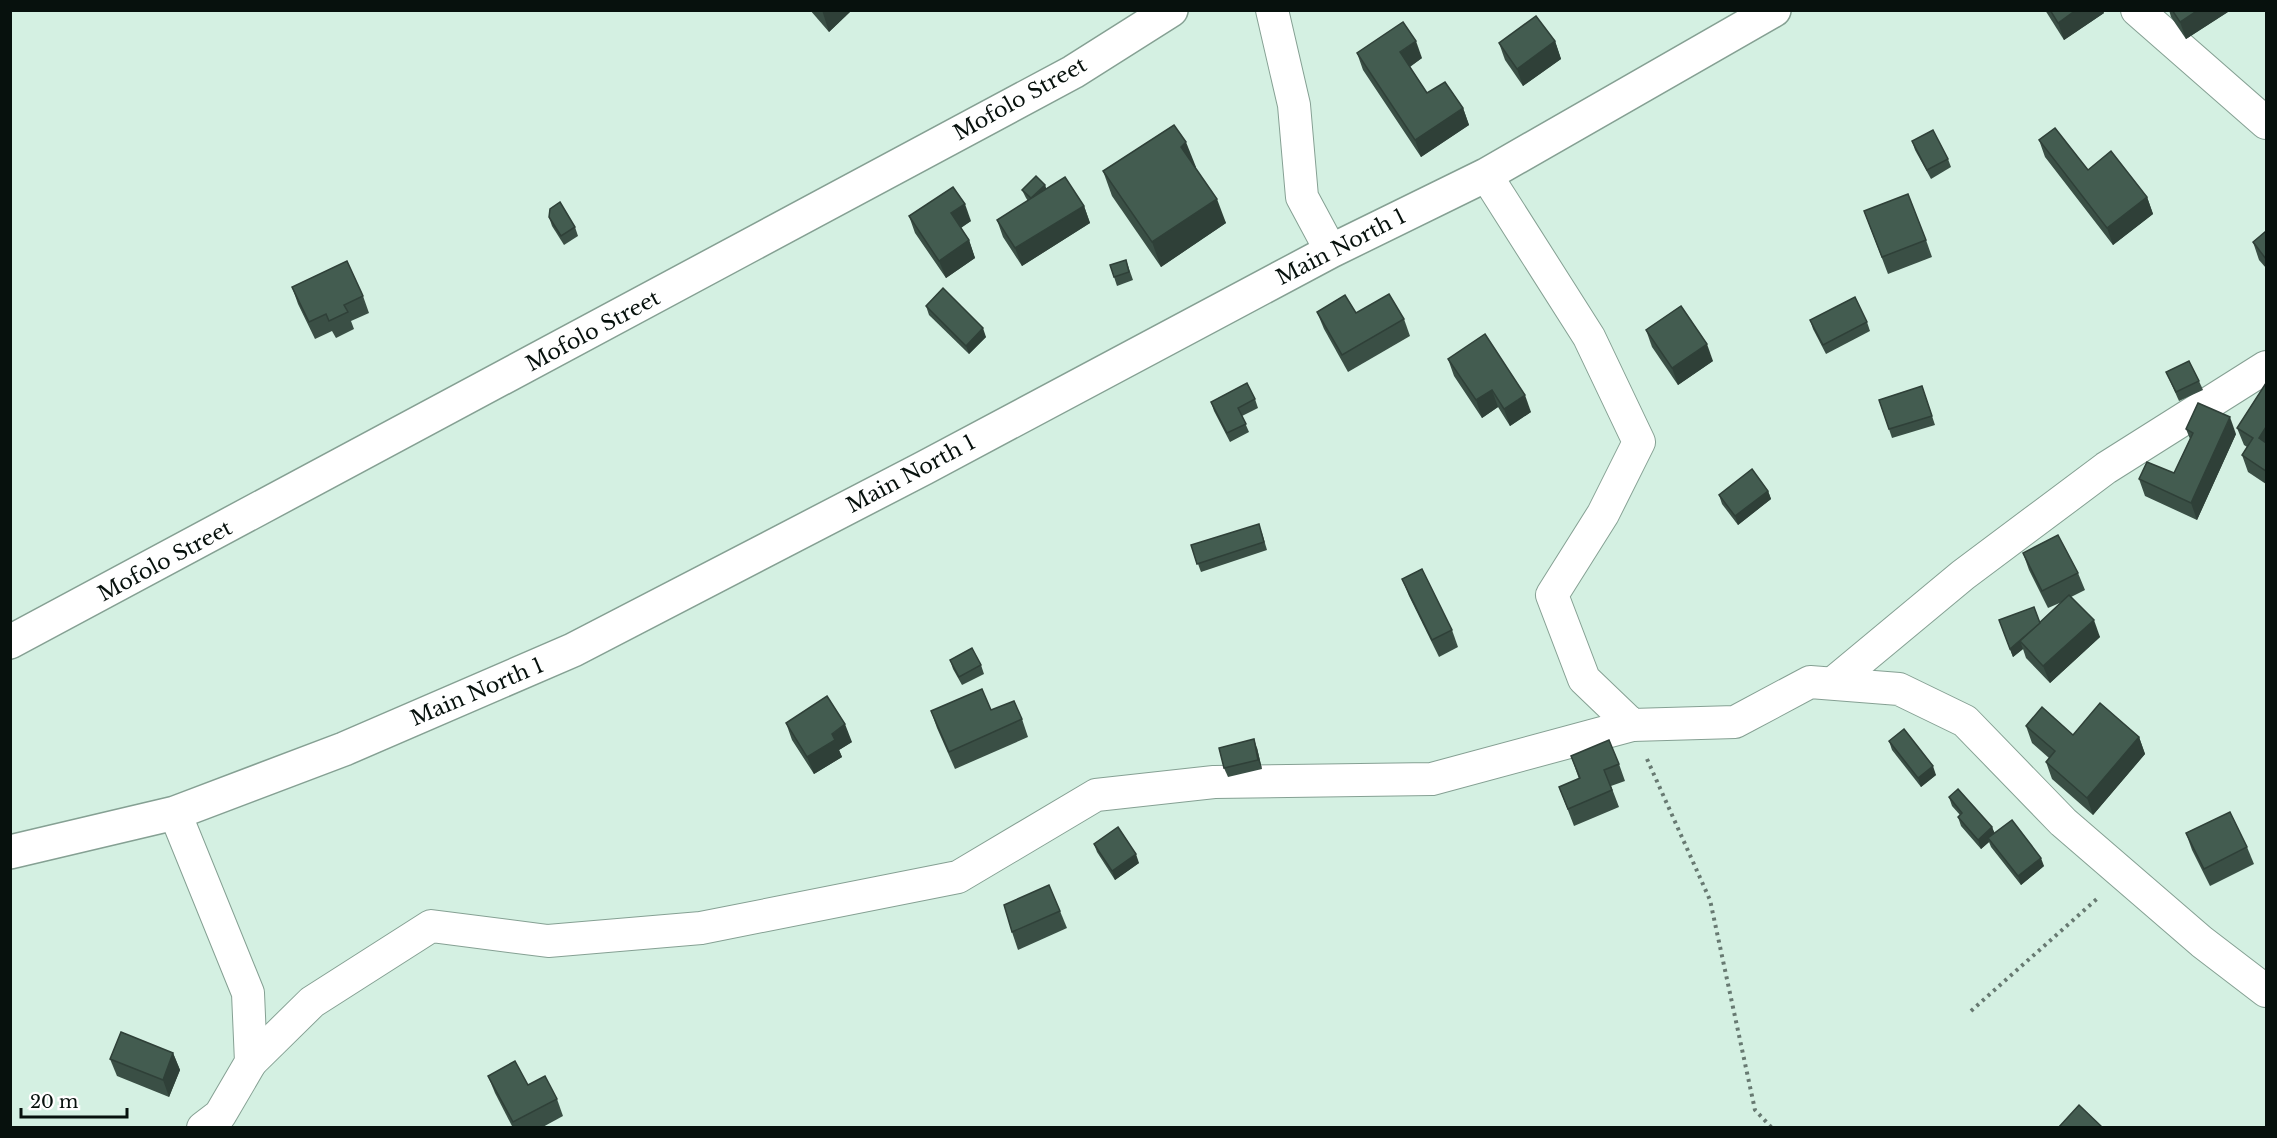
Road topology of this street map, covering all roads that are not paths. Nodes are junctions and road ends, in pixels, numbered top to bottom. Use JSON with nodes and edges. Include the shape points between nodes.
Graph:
{"nodes":[{"id":1,"x":1171,"y":10,"type":"edge"},
{"id":2,"x":1272,"y":10,"type":"edge"},
{"id":3,"x":1774,"y":10,"type":"edge"},
{"id":4,"x":2137,"y":10,"type":"edge"},
{"id":5,"x":2266,"y":123,"type":"edge"},
{"id":6,"x":1486,"y":175,"type":"junction"},
{"id":7,"x":1331,"y":250,"type":"junction"},
{"id":8,"x":2266,"y":366,"type":"edge"},
{"id":9,"x":10,"y":642,"type":"edge"},
{"id":10,"x":1833,"y":683,"type":"junction"},
{"id":11,"x":1632,"y":725,"type":"junction"},
{"id":12,"x":175,"y":813,"type":"junction"},
{"id":13,"x":10,"y":852,"type":"edge"},
{"id":14,"x":2266,"y":991,"type":"edge"},
{"id":15,"x":251,"y":1062,"type":"junction"},
{"id":16,"x":203,"y":1128,"type":"edge"}],
"edges":[{"from":1,"to":9,"type":"main road","name":"Mofolo Street","via":[[1073,72]]},
{"from":2,"to":7,"type":"street","via":[[1294,105],[1302,197]]},
{"from":3,"to":6,"type":"main road","name":"Main North 1"},
{"from":4,"to":5,"type":"street"},
{"from":6,"to":7,"type":"main road","name":"Main North 1"},
{"from":6,"to":11,"type":"street","via":[[1588,337],[1639,442],[1603,514],[1552,595],[1584,679]]},
{"from":7,"to":12,"type":"main road","name":"Main North 1","via":[[573,650],[344,749]]},
{"from":8,"to":10,"type":"street","via":[[2106,468],[1963,575]]},
{"from":10,"to":11,"type":"street","via":[[1810,682],[1735,722]]},
{"from":10,"to":14,"type":"street","via":[[1899,688],[1965,721],[2063,822],[2202,942]]},
{"from":11,"to":15,"type":"street","via":[[1432,778],[1214,783],[1096,795],[958,877],[701,928],[548,941],[431,926],[312,1002]]},
{"from":12,"to":13,"type":"main road","name":"Main North 1"},
{"from":12,"to":15,"type":"street","via":[[248,993]]},
{"from":15,"to":16,"type":"street","via":[[220,1115]]}]}
